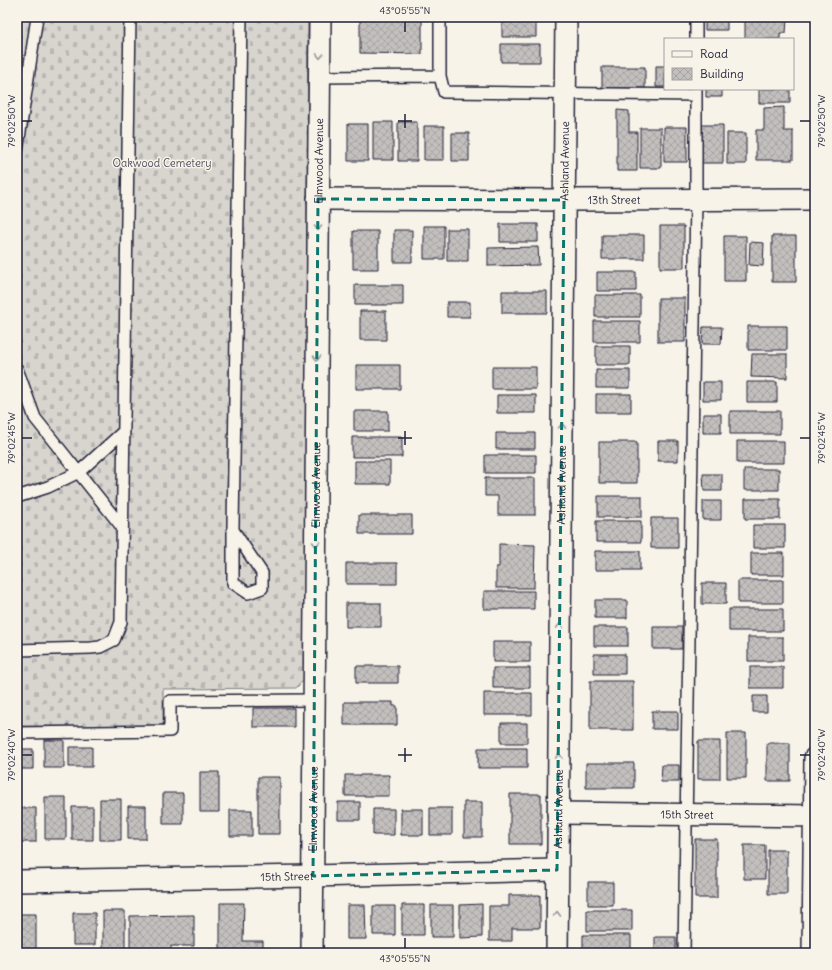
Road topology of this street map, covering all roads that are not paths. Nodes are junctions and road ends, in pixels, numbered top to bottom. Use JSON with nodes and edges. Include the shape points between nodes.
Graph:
{"nodes":[{"id":1,"x":37,"y":17,"type":"edge"},
{"id":2,"x":130,"y":17,"type":"edge"},
{"id":3,"x":241,"y":17,"type":"edge"},
{"id":4,"x":320,"y":17,"type":"edge"},
{"id":5,"x":440,"y":17,"type":"edge"},
{"id":6,"x":566,"y":17,"type":"edge"},
{"id":7,"x":696,"y":17,"type":"edge"},
{"id":8,"x":696,"y":38,"type":"edge"},
{"id":9,"x":440,"y":76,"type":"junction"},
{"id":10,"x":319,"y":77,"type":"junction"},
{"id":11,"x":696,"y":92,"type":"edge"},
{"id":12,"x":565,"y":94,"type":"junction"},
{"id":13,"x":17,"y":152,"type":"edge"},
{"id":14,"x":318,"y":199,"type":"junction"},
{"id":15,"x":696,"y":199,"type":"junction"},
{"id":16,"x":815,"y":199,"type":"edge"},
{"id":17,"x":564,"y":200,"type":"junction"},
{"id":18,"x":17,"y":369,"type":"edge"},
{"id":19,"x":124,"y":432,"type":"junction"},
{"id":20,"x":79,"y":472,"type":"junction"},
{"id":21,"x":17,"y":497,"type":"edge"},
{"id":22,"x":122,"y":527,"type":"junction"},
{"id":23,"x":233,"y":530,"type":"junction"},
{"id":24,"x":17,"y":650,"type":"edge"},
{"id":25,"x":315,"y":700,"type":"junction"},
{"id":26,"x":17,"y":733,"type":"edge"},
{"id":27,"x":815,"y":758,"type":"edge"},
{"id":28,"x":558,"y":813,"type":"junction"},
{"id":29,"x":686,"y":814,"type":"junction"},
{"id":30,"x":815,"y":816,"type":"edge"},
{"id":31,"x":557,"y":870,"type":"junction"},
{"id":32,"x":313,"y":876,"type":"junction"},
{"id":33,"x":17,"y":881,"type":"edge"},
{"id":34,"x":312,"y":953,"type":"edge"},
{"id":35,"x":557,"y":953,"type":"edge"},
{"id":36,"x":684,"y":953,"type":"edge"},
{"id":37,"x":813,"y":953,"type":"edge"}],
"edges":[{"from":1,"to":13,"type":"lane"},
{"from":2,"to":19,"type":"lane"},
{"from":3,"to":23,"type":"lane"},
{"from":4,"to":10,"type":"street","name":"Elmwood Avenue","one_way":true},
{"from":5,"to":9,"type":"lane"},
{"from":6,"to":12,"type":"street","name":"Ashland Avenue"},
{"from":7,"to":8,"type":"lane"},
{"from":9,"to":10,"type":"lane"},
{"from":9,"to":12,"type":"lane","via":[[444,92]]},
{"from":10,"to":14,"type":"street","name":"Elmwood Avenue"},
{"from":11,"to":12,"type":"lane"},
{"from":11,"to":15,"type":"lane"},
{"from":12,"to":17,"type":"street","name":"Ashland Avenue"},
{"from":14,"to":17,"type":"street","name":"13th Street"},
{"from":14,"to":25,"type":"street","name":"Elmwood Avenue","one_way":true},
{"from":15,"to":16,"type":"street","name":"13th Street"},
{"from":15,"to":17,"type":"street","name":"13th Street"},
{"from":15,"to":29,"type":"lane"},
{"from":28,"to":17,"type":"street","name":"Ashland Avenue","one_way":true},
{"from":18,"to":20,"type":"lane","via":[[35,418]]},
{"from":19,"to":20,"type":"lane"},
{"from":19,"to":22,"type":"lane"},
{"from":20,"to":21,"type":"lane","via":[[48,487]]},
{"from":20,"to":22,"type":"lane"},
{"from":22,"to":24,"type":"lane","via":[[121,622],[114,640],[100,647],[91,648]]},
{"from":23,"to":23,"type":"lane","via":[[233,583],[248,593],[262,588],[262,573]]},
{"from":25,"to":26,"type":"lane","via":[[170,702],[170,731]]},
{"from":25,"to":32,"type":"street","name":"Elmwood Avenue"},
{"from":27,"to":30,"type":"street"},
{"from":28,"to":29,"type":"street","name":"15th Street"},
{"from":28,"to":31,"type":"street","name":"Ashland Avenue"},
{"from":29,"to":30,"type":"street","name":"15th Street"},
{"from":29,"to":36,"type":"lane"},
{"from":30,"to":37,"type":"street"},
{"from":31,"to":32,"type":"street","name":"15th Street"},
{"from":35,"to":31,"type":"street","name":"Ashland Avenue","one_way":true},
{"from":32,"to":33,"type":"street","name":"15th Street"},
{"from":32,"to":34,"type":"street","name":"Elmwood Avenue"}]}
